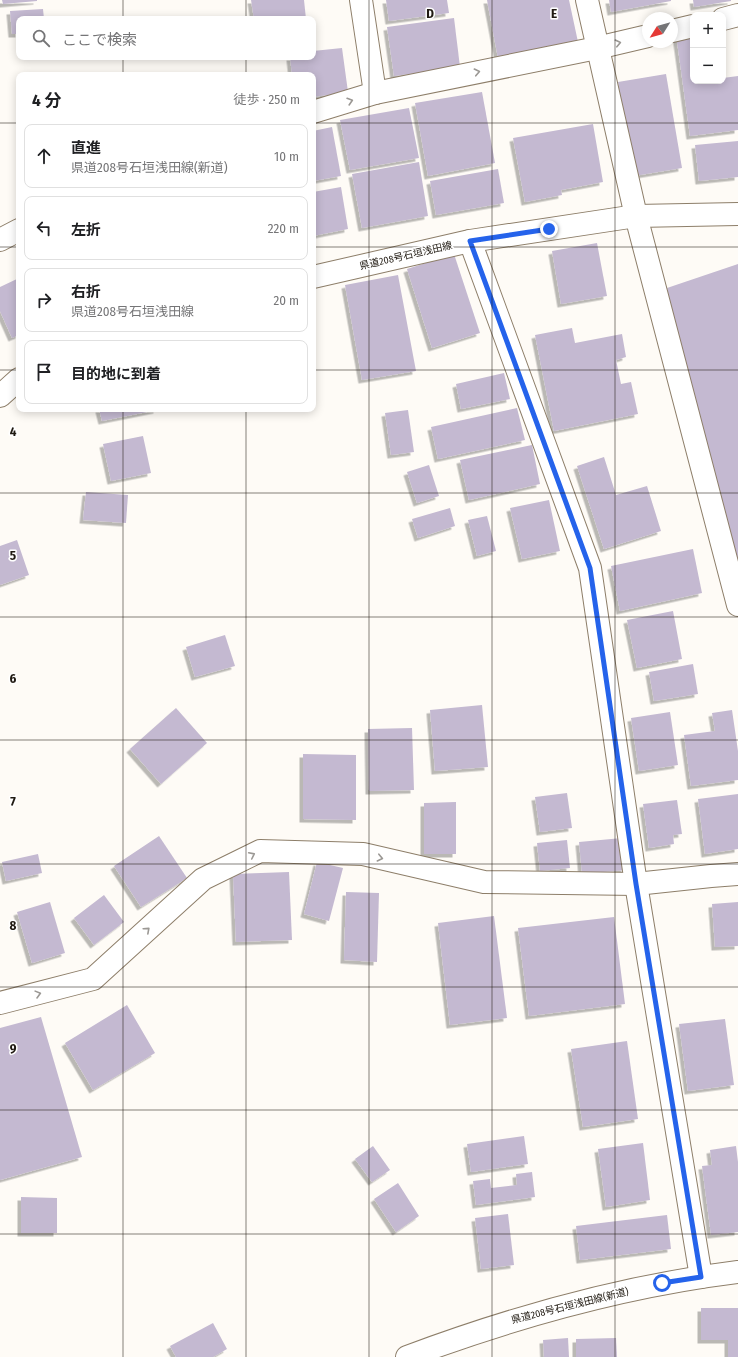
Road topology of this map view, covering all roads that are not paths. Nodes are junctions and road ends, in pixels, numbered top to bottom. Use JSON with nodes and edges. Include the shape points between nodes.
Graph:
{"nodes":[{"id":1,"x":361,"y":0,"type":"edge"},
{"id":2,"x":587,"y":0,"type":"edge"},
{"id":3,"x":738,"y":15,"type":"edge"},
{"id":4,"x":726,"y":18,"type":"edge"},
{"id":5,"x":690,"y":27,"type":"edge"},
{"id":6,"x":678,"y":30,"type":"edge"},
{"id":7,"x":642,"y":37,"type":"edge"},
{"id":8,"x":597,"y":48,"type":"junction"},
{"id":9,"x":375,"y":93,"type":"junction"},
{"id":10,"x":316,"y":111,"type":"edge"},
{"id":11,"x":738,"y":214,"type":"edge"},
{"id":12,"x":636,"y":216,"type":"junction"},
{"id":13,"x":16,"y":232,"type":"edge"},
{"id":14,"x":0,"y":240,"type":"edge"},
{"id":15,"x":470,"y":241,"type":"junction"},
{"id":16,"x":316,"y":276,"type":"edge"},
{"id":17,"x":16,"y":382,"type":"edge"},
{"id":18,"x":0,"y":396,"type":"edge"},
{"id":19,"x":738,"y":605,"type":"edge"},
{"id":20,"x":738,"y":874,"type":"edge"},
{"id":21,"x":636,"y":884,"type":"junction"},
{"id":22,"x":0,"y":1004,"type":"edge"},
{"id":23,"x":738,"y":1272,"type":"edge"},
{"id":24,"x":701,"y":1277,"type":"junction"},
{"id":25,"x":407,"y":1357,"type":"edge"}],
"edges":[{"from":1,"to":9,"type":"street"},
{"from":2,"to":8,"type":"street"},
{"from":3,"to":4,"type":"street"},
{"from":5,"to":6,"type":"street"},
{"from":8,"to":7,"type":"street","one_way":true},
{"from":9,"to":8,"type":"street","one_way":true},
{"from":8,"to":12,"type":"street"},
{"from":10,"to":9,"type":"street","one_way":true},
{"from":11,"to":12,"type":"street","name":"県道208号石垣浅田線"},
{"from":12,"to":15,"type":"street","name":"県道208号石垣浅田線"},
{"from":12,"to":19,"type":"street"},
{"from":13,"to":14,"type":"street"},
{"from":15,"to":16,"type":"street","name":"県道208号石垣浅田線"},
{"from":15,"to":21,"type":"street","via":[[590,568]]},
{"from":17,"to":18,"type":"street"},
{"from":20,"to":21,"type":"street"},
{"from":22,"to":21,"type":"street","one_way":true,"via":[[94,978],[203,879],[260,851],[363,854],[484,882]]},
{"from":21,"to":24,"type":"street"},
{"from":23,"to":24,"type":"street","name":"県道208号石垣浅田線(新道)"},
{"from":24,"to":25,"type":"street","name":"県道208号石垣浅田線(新道)","via":[[662,1283],[518,1319]]}]}
